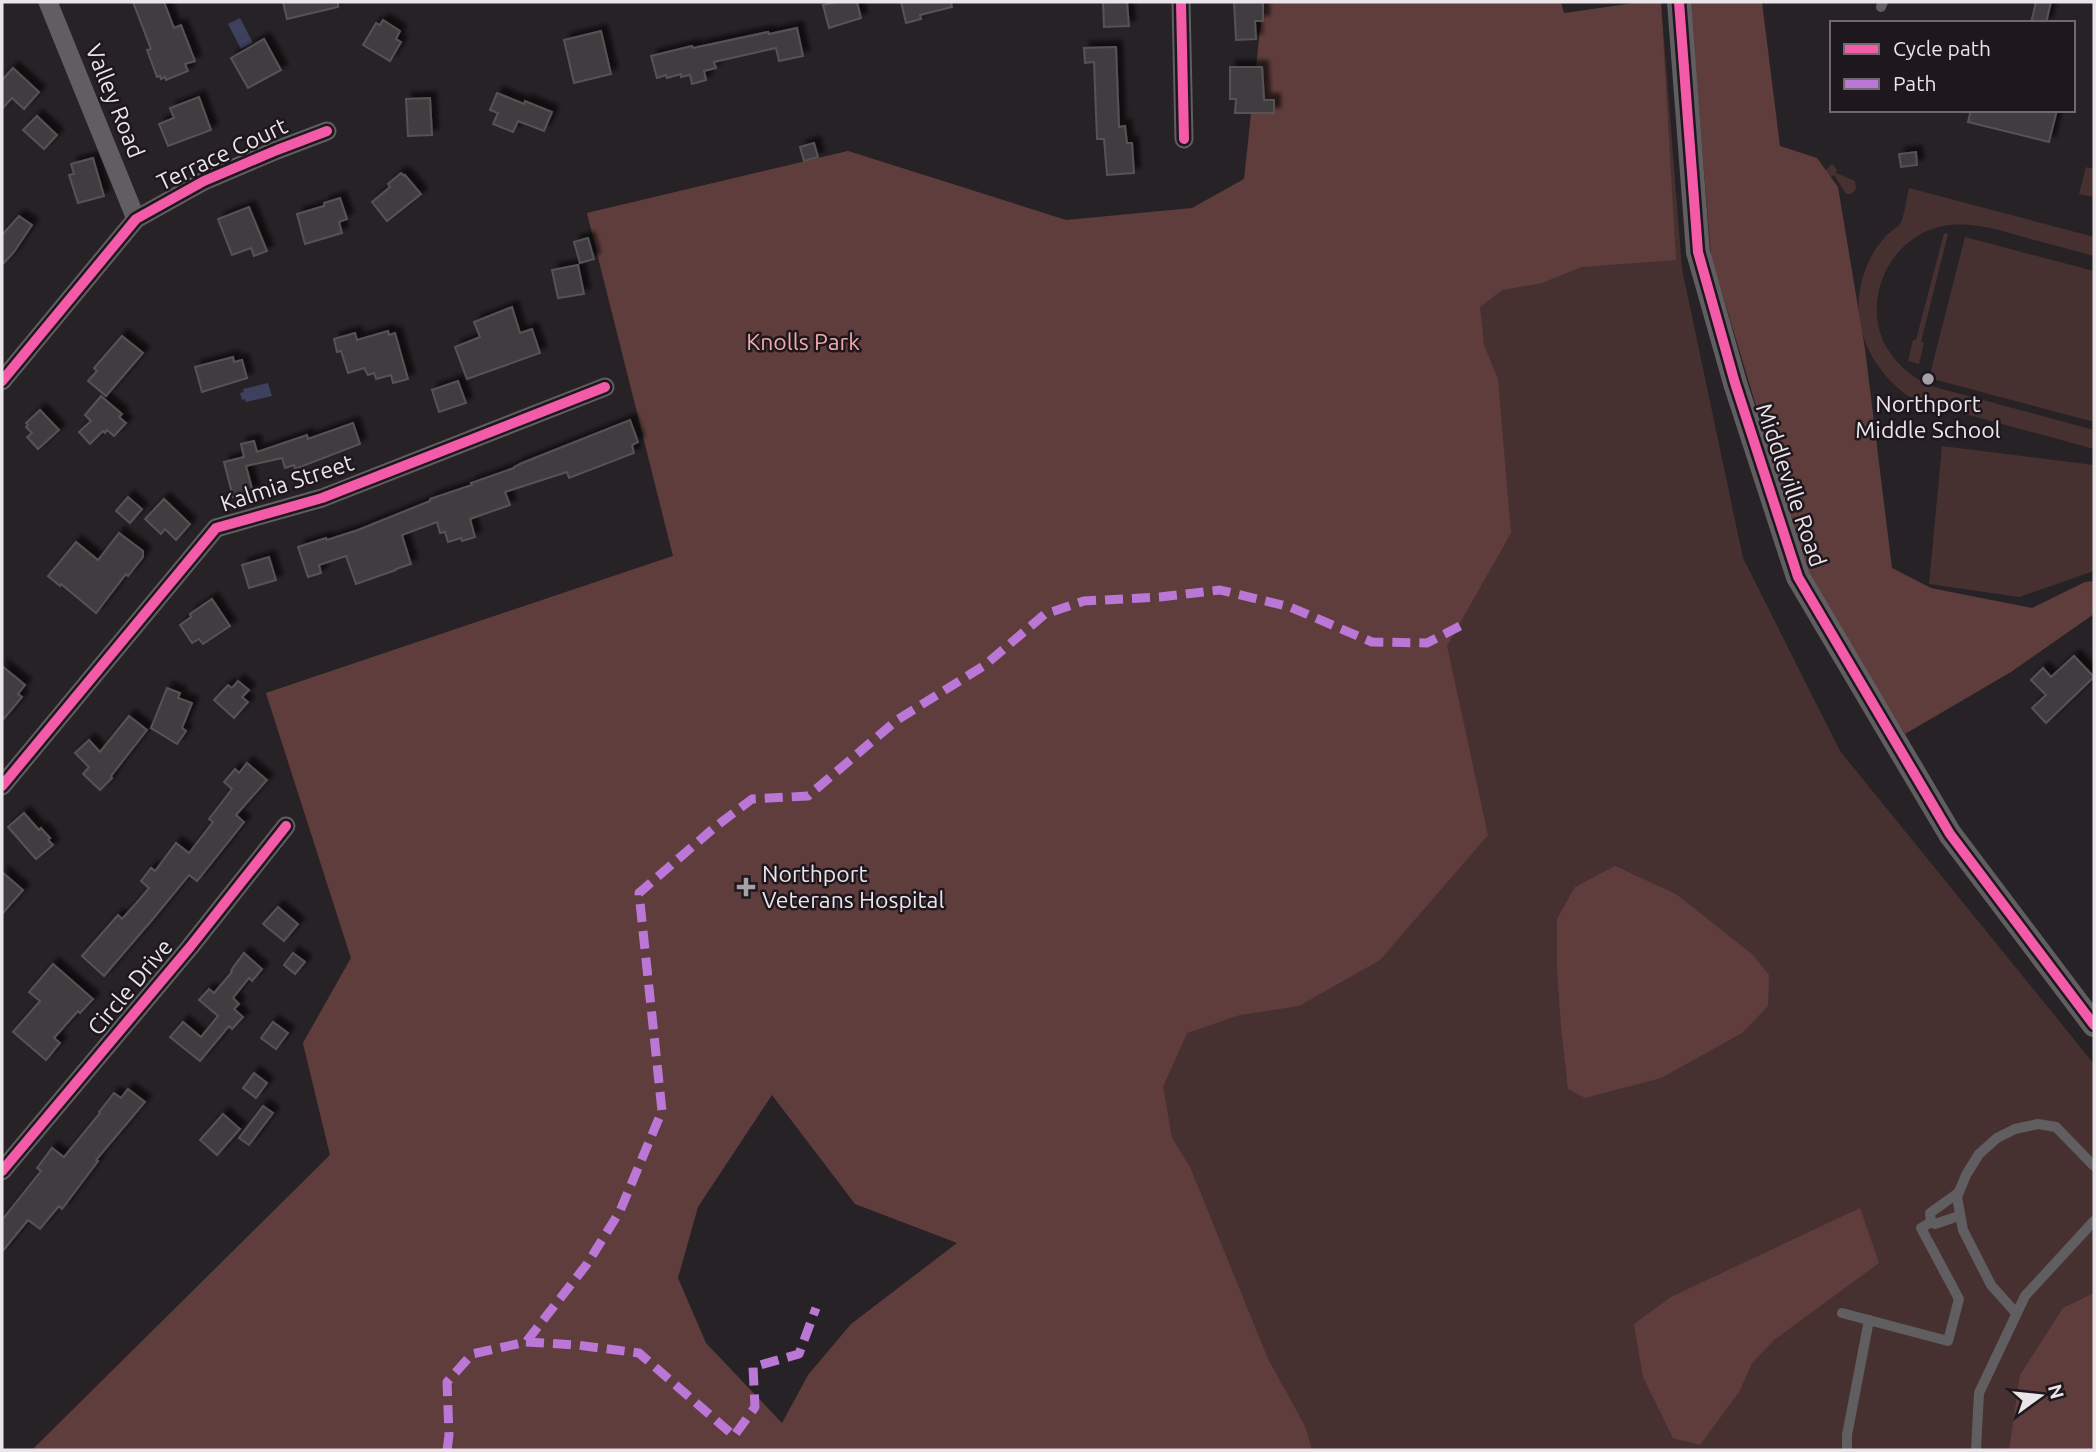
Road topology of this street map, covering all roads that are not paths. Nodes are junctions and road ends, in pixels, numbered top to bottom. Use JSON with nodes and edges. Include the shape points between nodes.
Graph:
{"nodes":[{"id":1,"x":48,"y":2,"type":"edge"},
{"id":2,"x":1181,"y":2,"type":"edge"},
{"id":3,"x":1679,"y":2,"type":"edge"},
{"id":4,"x":327,"y":131,"type":"dead end"},
{"id":5,"x":1184,"y":139,"type":"dead end"},
{"id":6,"x":136,"y":219,"type":"junction"},
{"id":7,"x":2,"y":381,"type":"edge"},
{"id":8,"x":605,"y":387,"type":"dead end"},
{"id":9,"x":2,"y":786,"type":"edge"},
{"id":10,"x":286,"y":826,"type":"dead end"},
{"id":11,"x":2094,"y":1026,"type":"edge"},
{"id":12,"x":2094,"y":1166,"type":"edge"},
{"id":13,"x":2,"y":1171,"type":"edge"},
{"id":14,"x":1958,"y":1193,"type":"junction"},
{"id":15,"x":1959,"y":1216,"type":"junction"},
{"id":16,"x":2094,"y":1221,"type":"edge"},
{"id":17,"x":1931,"y":1222,"type":"junction"},
{"id":18,"x":1842,"y":1313,"type":"dead end"},
{"id":19,"x":2017,"y":1313,"type":"junction"},
{"id":20,"x":1869,"y":1320,"type":"junction"},
{"id":21,"x":1847,"y":1450,"type":"edge"},
{"id":22,"x":1976,"y":1450,"type":"edge"}],
"edges":[{"from":1,"to":6,"type":"street","name":"Valley Road"},
{"from":2,"to":5,"type":"street"},
{"from":3,"to":11,"type":"street","name":"Middleville Road","via":[[1698,252],[1798,577],[1950,834]]},
{"from":4,"to":6,"type":"street","name":"Terrace Court","via":[[204,181]]},
{"from":6,"to":7,"type":"street"},
{"from":8,"to":9,"type":"street","name":"Kalmia Street","via":[[322,498],[216,528]]},
{"from":10,"to":13,"type":"street","name":"Circle Drive"},
{"from":12,"to":14,"type":"lane","via":[[2056,1127],[2029,1125],[1988,1145],[1972,1163]]},
{"from":14,"to":15,"type":"lane"},
{"from":14,"to":17,"type":"lane","via":[[1930,1213]]},
{"from":15,"to":17,"type":"lane"},
{"from":15,"to":19,"type":"lane","via":[[1991,1285]]},
{"from":16,"to":19,"type":"lane","via":[[2025,1296]]},
{"from":17,"to":20,"type":"lane","via":[[1921,1228],[1959,1299],[1948,1341]]},
{"from":18,"to":20,"type":"lane"},
{"from":19,"to":22,"type":"lane","via":[[1979,1393]]},
{"from":20,"to":21,"type":"lane"}]}
